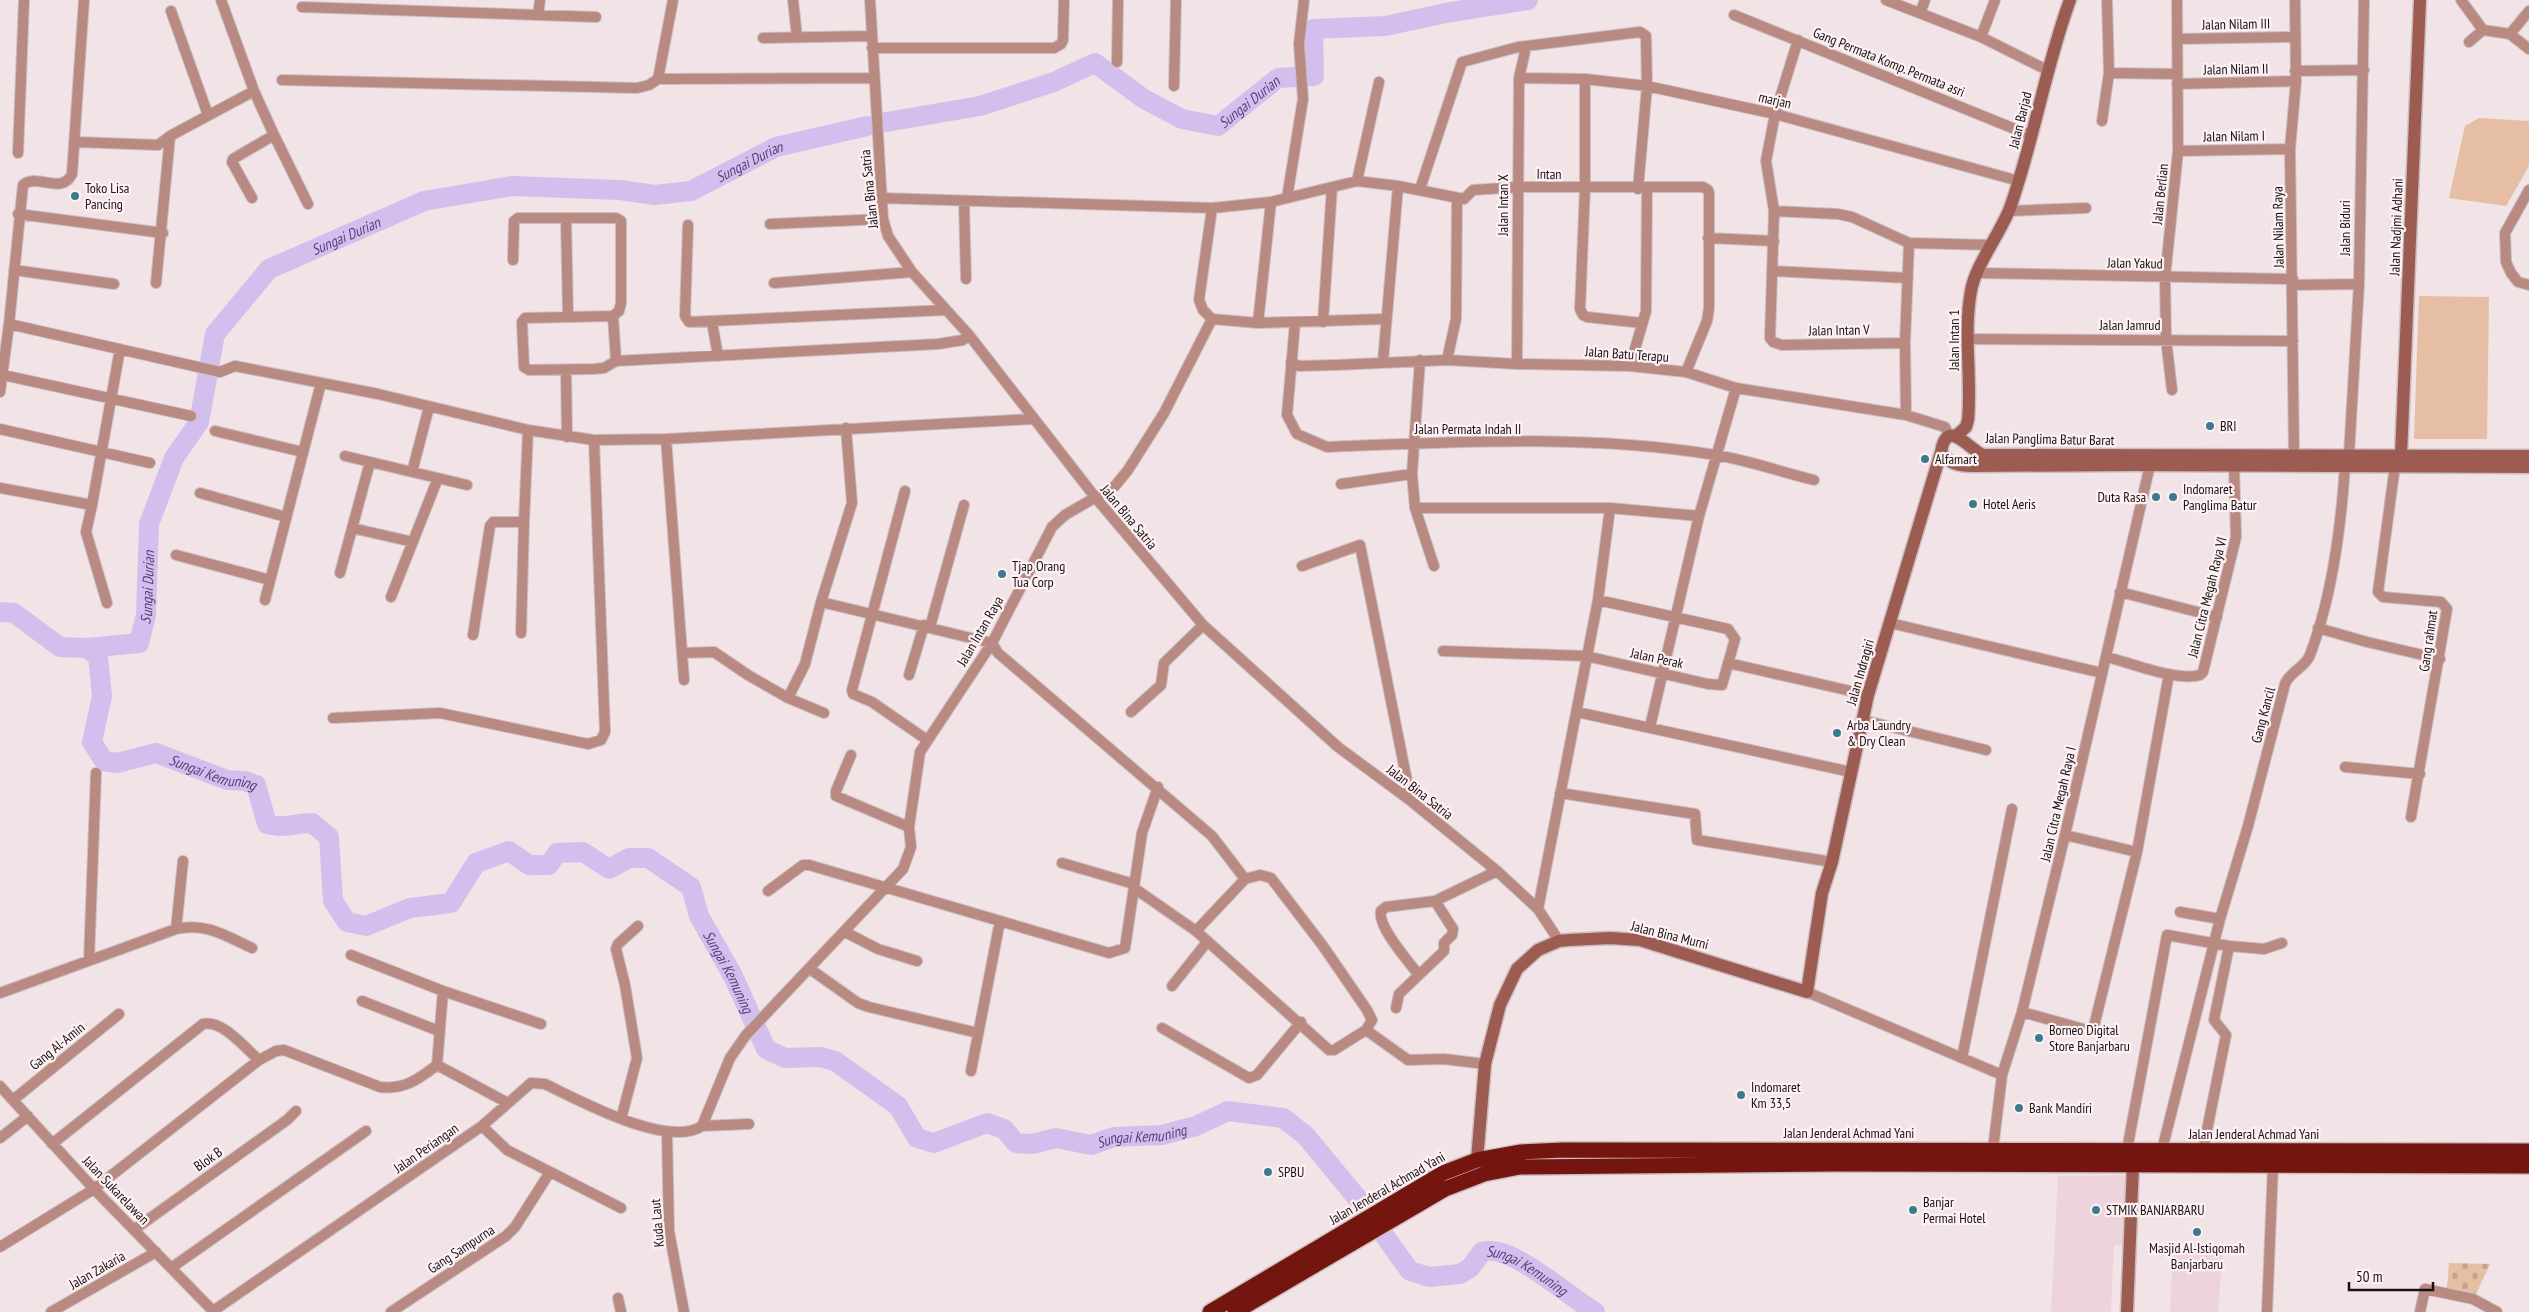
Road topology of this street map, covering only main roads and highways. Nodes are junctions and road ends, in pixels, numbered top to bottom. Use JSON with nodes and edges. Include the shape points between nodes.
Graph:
{"nodes":[{"id":1,"x":2070,"y":0,"type":"edge"},
{"id":2,"x":2420,"y":0,"type":"edge"},
{"id":3,"x":1992,"y":245,"type":"joint"},
{"id":4,"x":1952,"y":436,"type":"junction"},
{"id":5,"x":1941,"y":452,"type":"junction"},
{"id":6,"x":2529,"y":456,"type":"edge"},
{"id":7,"x":2347,"y":461,"type":"junction"},
{"id":8,"x":2398,"y":461,"type":"junction"},
{"id":9,"x":2479,"y":461,"type":"junction"},
{"id":10,"x":1958,"y":466,"type":"junction"},
{"id":11,"x":2529,"y":467,"type":"edge"},
{"id":12,"x":1934,"y":482,"type":"junction"},
{"id":13,"x":1808,"y":992,"type":"joint"},
{"id":14,"x":1721,"y":1149,"type":"junction"},
{"id":15,"x":2529,"y":1151,"type":"edge"},
{"id":16,"x":1834,"y":1157,"type":"junction"},
{"id":17,"x":2419,"y":1158,"type":"junction"},
{"id":18,"x":1477,"y":1160,"type":"junction"},
{"id":19,"x":2133,"y":1164,"type":"junction"},
{"id":20,"x":1721,"y":1165,"type":"junction"},
{"id":21,"x":2529,"y":1166,"type":"edge"},
{"id":22,"x":1394,"y":1211,"type":"junction"},
{"id":23,"x":1210,"y":1312,"type":"edge"},
{"id":24,"x":1234,"y":1312,"type":"edge"},
{"id":25,"x":2127,"y":1312,"type":"edge"}],
"edges":[{"from":1,"to":3,"type":"main road","name":"Jalan Barjad","via":[[2047,70],[2019,180]]},
{"from":2,"to":8,"type":"main road","name":"Jalan Nadjmi Adhani"},
{"from":3,"to":4,"type":"main road","name":"Jalan Intan 1","via":[[1971,288],[1968,420],[1966,427]]},
{"from":4,"to":5,"type":"main road","via":[[1944,441]]},
{"from":4,"to":7,"type":"main road","name":"Jalan Panglima Batur Barat","via":[[1962,438],[1976,453],[1983,455],[2294,454]]},
{"from":5,"to":10,"type":"main road"},
{"from":5,"to":12,"type":"main road","name":"Jalan Indragiri"},
{"from":6,"to":9,"type":"main road","name":"Jalan Panglima Batur Barat"},
{"from":7,"to":8,"type":"main road","name":"Jalan Panglima Batur Barat"},
{"from":7,"to":10,"type":"main road","name":"Jalan Panglima Batur Barat","via":[[2234,465]]},
{"from":8,"to":9,"type":"main road","name":"Jalan Panglima Batur Barat"},
{"from":9,"to":11,"type":"main road","name":"Jalan Panglima Batur Barat"},
{"from":10,"to":12,"type":"main road"},
{"from":12,"to":13,"type":"main road","name":"Jalan Indragiri","via":[[1868,695],[1832,862],[1822,893]]},
{"from":13,"to":18,"type":"main road","name":"Jalan Bina Murni","via":[[1640,940],[1559,941],[1538,950],[1517,968],[1500,1005],[1485,1064]]},
{"from":14,"to":16,"type":"highway","name":"Jalan Jenderal Achmad Yani"},
{"from":14,"to":18,"type":"highway","name":"Jalan Jenderal Achmad Yani","via":[[1554,1150]]},
{"from":14,"to":20,"type":"highway"},
{"from":15,"to":17,"type":"highway","name":"Jalan Jenderal Achmad Yani"},
{"from":16,"to":17,"type":"highway","name":"Jalan Jenderal Achmad Yani","via":[[1993,1149],[2203,1150]]},
{"from":16,"to":19,"type":"highway","name":"Jalan Jenderal Achmad Yani"},
{"from":16,"to":20,"type":"highway","name":"Jalan Jenderal Achmad Yani"},
{"from":17,"to":19,"type":"highway","name":"Jalan Jenderal Achmad Yani","via":[[2273,1166]]},
{"from":17,"to":21,"type":"highway","name":"Jalan Jenderal Achmad Yani"},
{"from":18,"to":22,"type":"highway","name":"Jalan Jenderal Achmad Yani","via":[[1443,1173]]},
{"from":19,"to":25,"type":"main road"},
{"from":20,"to":22,"type":"highway","name":"Jalan Jenderal Achmad Yani","via":[[1520,1167],[1484,1174]]},
{"from":22,"to":23,"type":"highway","name":"Jalan Jenderal Achmad Yani","via":[[1364,1220]]},
{"from":22,"to":24,"type":"highway","name":"Jalan Jenderal Achmad Yani","via":[[1369,1235]]}]}
